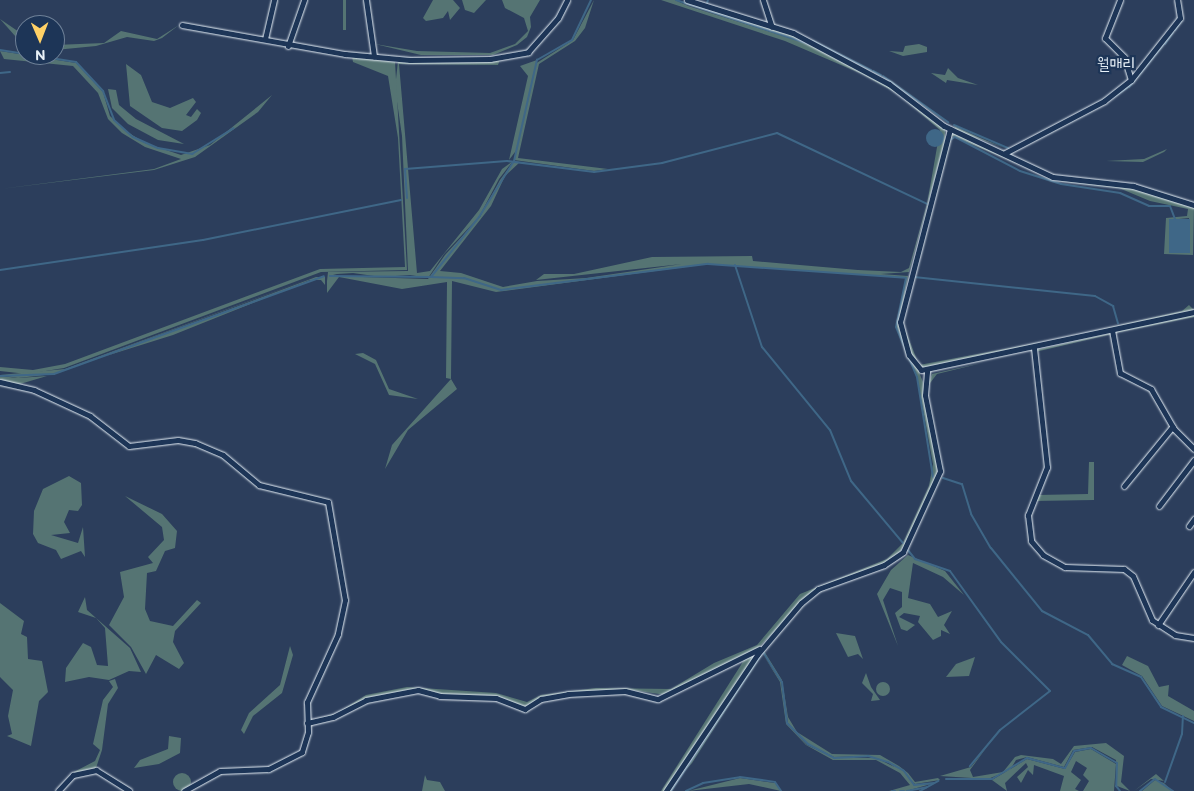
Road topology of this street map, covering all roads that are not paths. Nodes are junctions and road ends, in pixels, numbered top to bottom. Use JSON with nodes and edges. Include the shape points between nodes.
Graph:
{"nodes":[{"id":1,"x":274,"y":0,"type":"edge"},
{"id":2,"x":304,"y":0,"type":"edge"},
{"id":3,"x":366,"y":0,"type":"edge"},
{"id":4,"x":567,"y":0,"type":"edge"},
{"id":5,"x":687,"y":0,"type":"edge"},
{"id":6,"x":763,"y":0,"type":"edge"},
{"id":7,"x":1120,"y":0,"type":"edge"},
{"id":8,"x":1177,"y":0,"type":"edge"},
{"id":9,"x":182,"y":25,"type":"dead end"},
{"id":10,"x":773,"y":27,"type":"junction"},
{"id":11,"x":265,"y":39,"type":"junction"},
{"id":12,"x":288,"y":46,"type":"junction"},
{"id":13,"x":374,"y":56,"type":"junction"},
{"id":14,"x":1131,"y":80,"type":"junction"},
{"id":15,"x":950,"y":129,"type":"junction"},
{"id":16,"x":1005,"y":153,"type":"junction"},
{"id":17,"x":1194,"y":205,"type":"edge"},
{"id":18,"x":1194,"y":312,"type":"edge"},
{"id":19,"x":1112,"y":330,"type":"junction"},
{"id":20,"x":1034,"y":348,"type":"junction"},
{"id":21,"x":927,"y":371,"type":"junction"},
{"id":22,"x":0,"y":382,"type":"edge"},
{"id":23,"x":1172,"y":426,"type":"junction"},
{"id":24,"x":1194,"y":449,"type":"edge"},
{"id":25,"x":1194,"y":460,"type":"edge"},
{"id":26,"x":1124,"y":486,"type":"dead end"},
{"id":27,"x":1160,"y":506,"type":"dead end"},
{"id":28,"x":1194,"y":519,"type":"edge"},
{"id":29,"x":1189,"y":526,"type":"dead end"},
{"id":30,"x":1194,"y":572,"type":"edge"},
{"id":31,"x":1158,"y":624,"type":"junction"},
{"id":32,"x":1194,"y":638,"type":"edge"},
{"id":33,"x":767,"y":643,"type":"junction"},
{"id":34,"x":306,"y":723,"type":"junction"},
{"id":35,"x":58,"y":791,"type":"edge"},
{"id":36,"x":129,"y":791,"type":"edge"},
{"id":37,"x":184,"y":791,"type":"edge"},
{"id":38,"x":666,"y":791,"type":"edge"}],
"edges":[{"from":1,"to":11,"type":"street"},
{"from":2,"to":12,"type":"street"},
{"from":3,"to":13,"type":"street"},
{"from":4,"to":13,"type":"street","via":[[538,43],[518,56],[418,60]]},
{"from":5,"to":10,"type":"street"},
{"from":6,"to":10,"type":"street"},
{"from":7,"to":14,"type":"street","via":[[1104,38],[1124,57]]},
{"from":8,"to":14,"type":"street","via":[[1180,18]]},
{"from":9,"to":11,"type":"street"},
{"from":10,"to":15,"type":"street","via":[[873,74]]},
{"from":11,"to":12,"type":"street"},
{"from":12,"to":13,"type":"street"},
{"from":14,"to":16,"type":"street","via":[[1104,101]]},
{"from":15,"to":16,"type":"street"},
{"from":15,"to":21,"type":"street","via":[[900,322],[909,355],[916,366]]},
{"from":16,"to":17,"type":"street","via":[[1053,177],[1133,186]]},
{"from":18,"to":19,"type":"street"},
{"from":19,"to":20,"type":"street"},
{"from":19,"to":23,"type":"street","via":[[1120,373],[1151,388]]},
{"from":20,"to":21,"type":"street"},
{"from":20,"to":31,"type":"street","via":[[1047,467],[1030,508],[1029,537],[1043,555],[1065,567],[1108,565],[1129,572],[1148,615]]},
{"from":21,"to":33,"type":"street","via":[[925,395],[940,471],[906,547],[890,563],[813,592]]},
{"from":22,"to":34,"type":"street","via":[[34,390],[90,416],[129,446],[178,440],[195,444],[223,455],[259,485],[328,502],[345,600],[338,634],[307,702]]},
{"from":23,"to":24,"type":"street"},
{"from":23,"to":26,"type":"street"},
{"from":25,"to":27,"type":"street"},
{"from":28,"to":29,"type":"street"},
{"from":30,"to":31,"type":"street"},
{"from":31,"to":32,"type":"street","via":[[1175,635]]},
{"from":33,"to":34,"type":"street","via":[[658,699],[625,691],[568,694],[541,699],[525,709],[496,698],[440,696],[418,690],[366,700],[333,717]]},
{"from":33,"to":38,"type":"street"},
{"from":34,"to":37,"type":"street","via":[[306,742],[295,758],[268,769],[220,771]]},
{"from":35,"to":36,"type":"street","via":[[73,775],[96,770]]}]}
